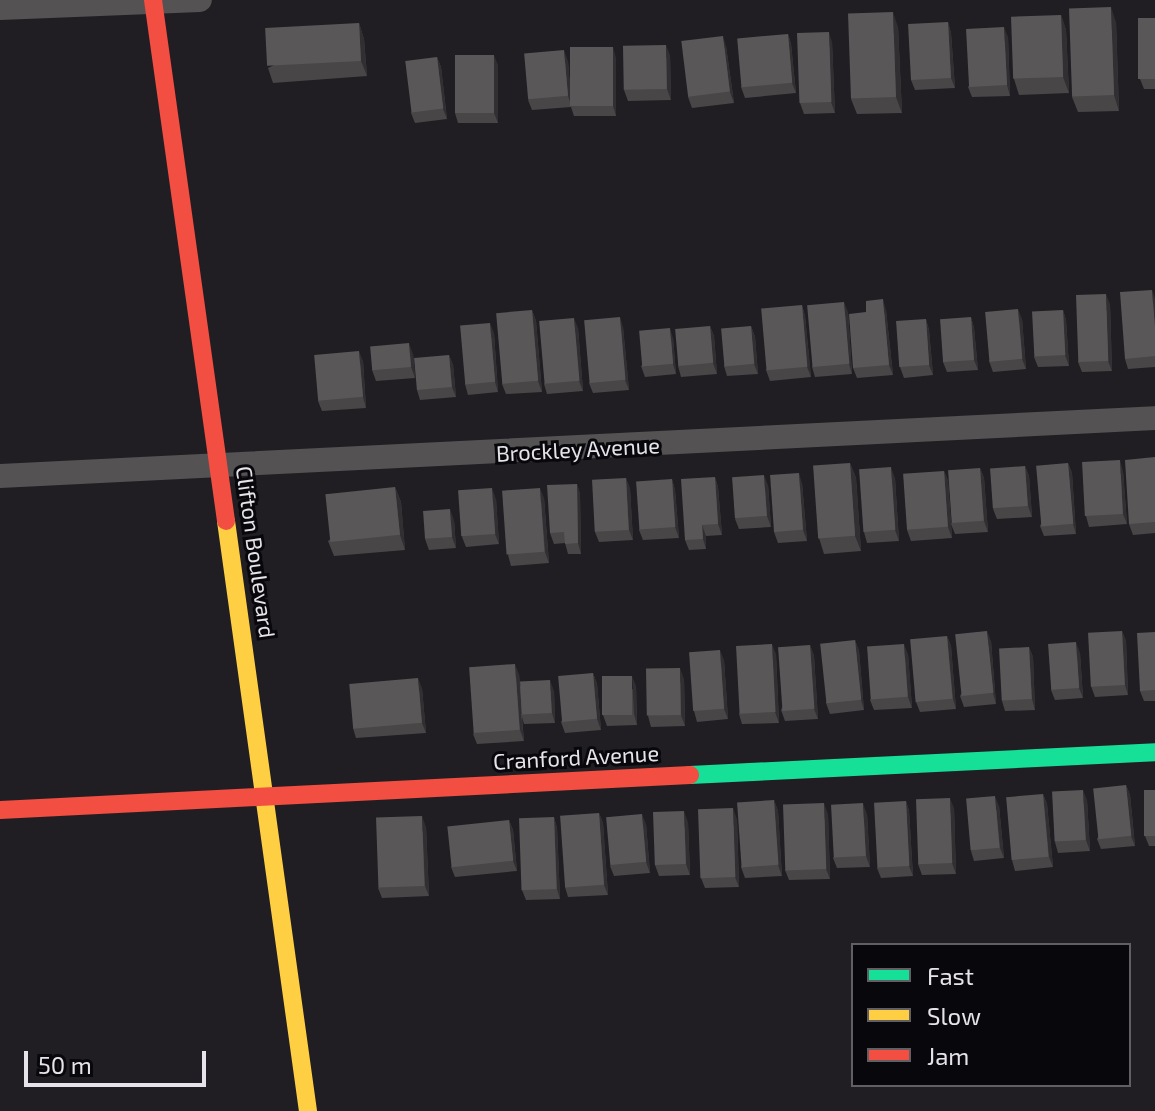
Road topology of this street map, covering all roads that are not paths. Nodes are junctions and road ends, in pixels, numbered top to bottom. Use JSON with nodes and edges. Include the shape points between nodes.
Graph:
{"nodes":[{"id":1,"x":200,"y":0,"type":"edge"},
{"id":2,"x":153,"y":1,"type":"edge"},
{"id":3,"x":0,"y":8,"type":"edge"},
{"id":4,"x":1155,"y":418,"type":"edge"},
{"id":5,"x":220,"y":468,"type":"junction"},
{"id":6,"x":0,"y":476,"type":"edge"},
{"id":7,"x":1155,"y":752,"type":"edge"},
{"id":8,"x":266,"y":797,"type":"junction"},
{"id":9,"x":0,"y":810,"type":"edge"},
{"id":10,"x":308,"y":1111,"type":"edge"}],
"edges":[{"from":1,"to":2,"type":"street"},
{"from":2,"to":3,"type":"street"},
{"from":2,"to":5,"type":"street","name":"Clifton Boulevard"},
{"from":4,"to":5,"type":"street","name":"Brockley Avenue"},
{"from":5,"to":6,"type":"street","name":"Brockley Avenue"},
{"from":5,"to":8,"type":"street","name":"Clifton Boulevard"},
{"from":7,"to":8,"type":"street","name":"Cranford Avenue"},
{"from":8,"to":9,"type":"street","name":"Cranford Avenue"},
{"from":8,"to":10,"type":"street","name":"Clifton Boulevard"}]}
